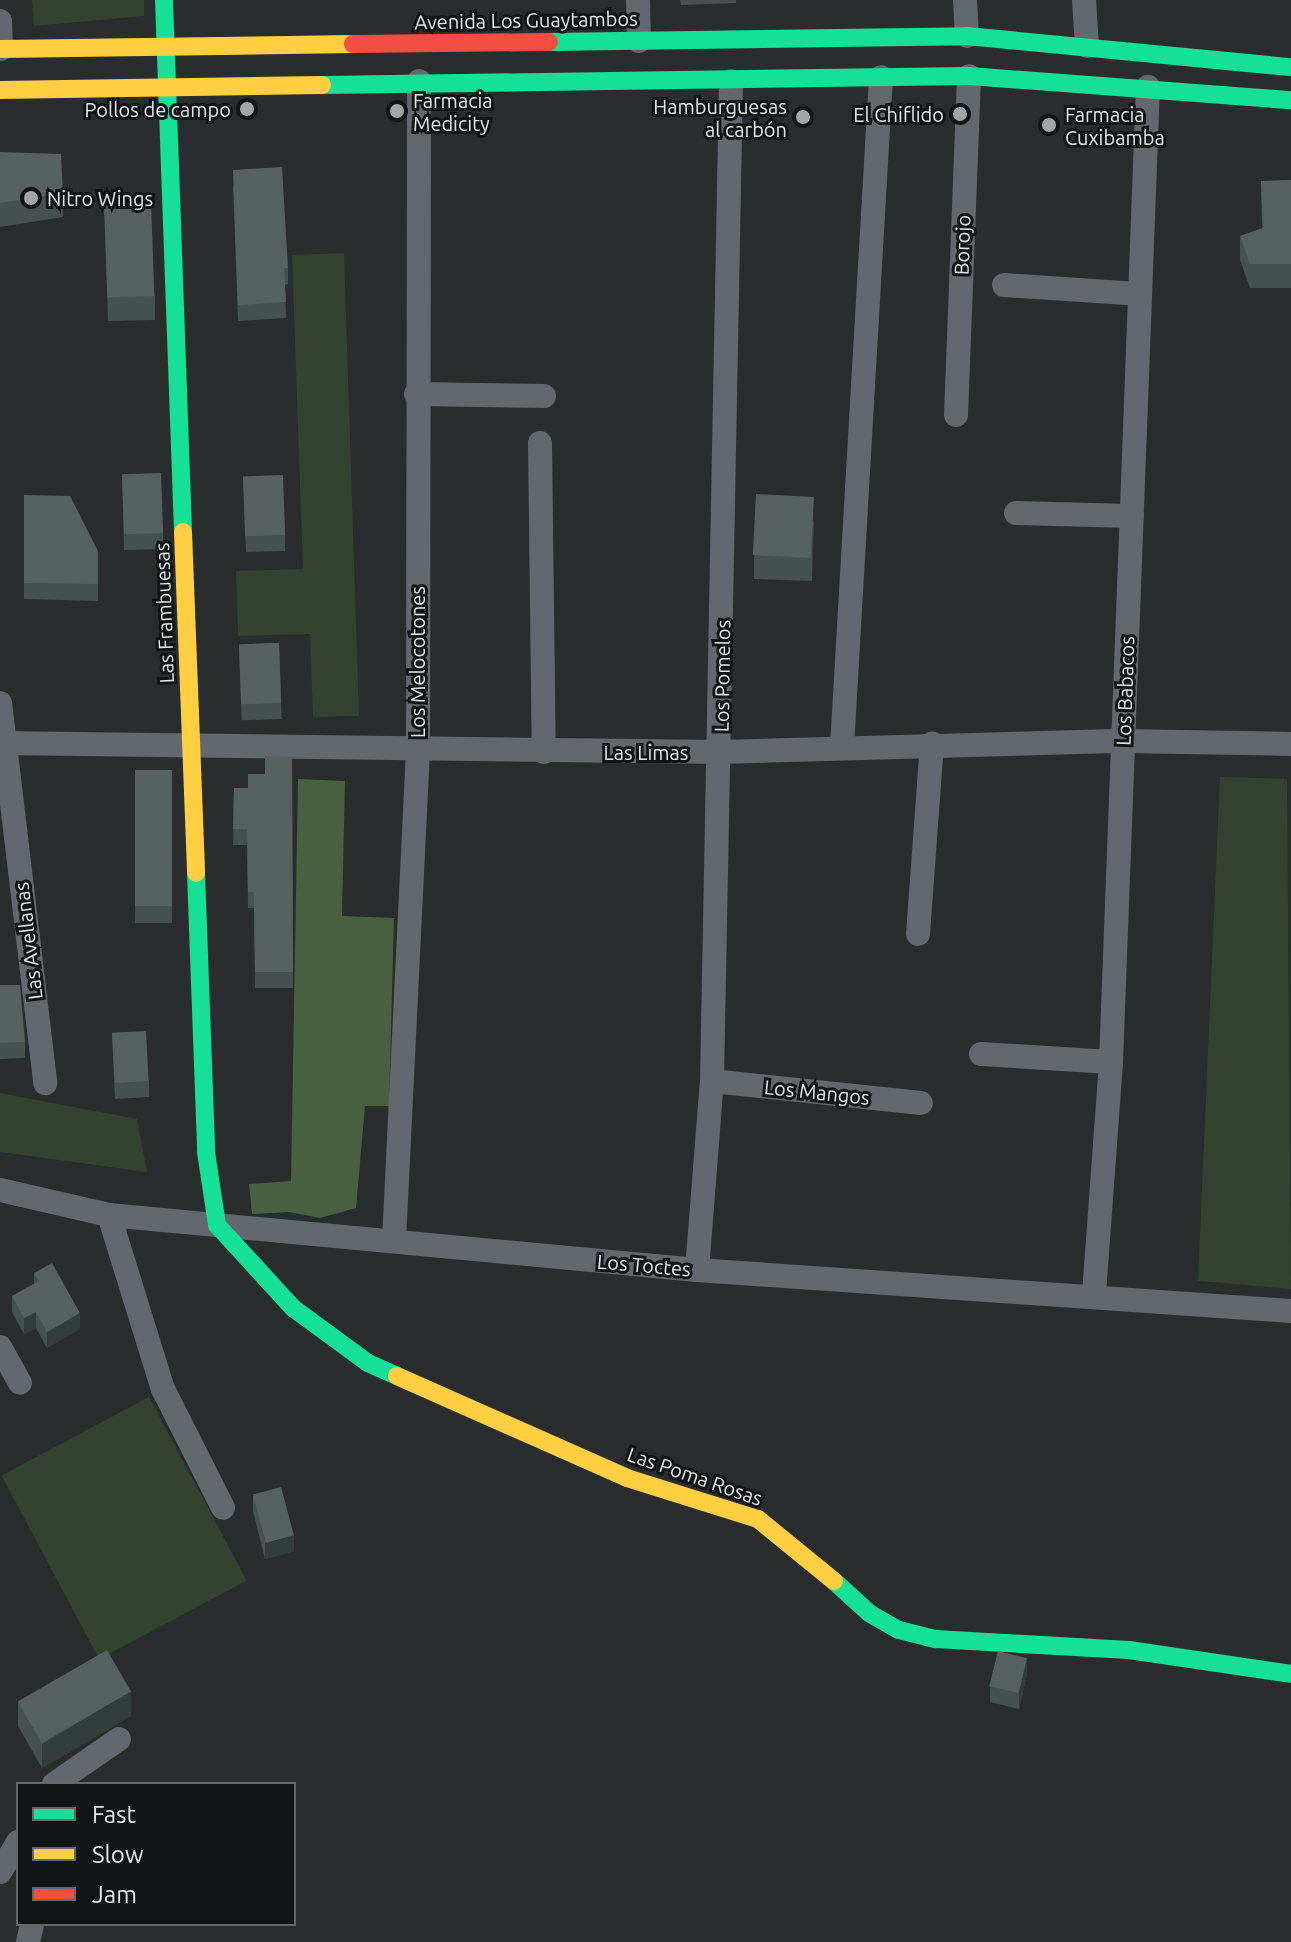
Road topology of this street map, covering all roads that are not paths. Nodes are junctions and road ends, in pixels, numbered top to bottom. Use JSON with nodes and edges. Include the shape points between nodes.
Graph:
{"nodes":[{"id":1,"x":164,"y":0,"type":"edge"},
{"id":2,"x":638,"y":0,"type":"edge"},
{"id":3,"x":965,"y":0,"type":"edge"},
{"id":4,"x":1084,"y":0,"type":"edge"},
{"id":5,"x":0,"y":21,"type":"edge"},
{"id":6,"x":967,"y":36,"type":"junction"},
{"id":7,"x":639,"y":41,"type":"junction"},
{"id":8,"x":167,"y":46,"type":"junction"},
{"id":9,"x":1087,"y":46,"type":"junction"},
{"id":10,"x":1,"y":49,"type":"edge"},
{"id":11,"x":1291,"y":67,"type":"edge"},
{"id":12,"x":969,"y":76,"type":"junction"},
{"id":13,"x":881,"y":77,"type":"junction"},
{"id":14,"x":419,"y":81,"type":"junction"},
{"id":15,"x":731,"y":81,"type":"junction"},
{"id":16,"x":165,"y":87,"type":"junction"},
{"id":17,"x":1148,"y":87,"type":"junction"},
{"id":18,"x":0,"y":90,"type":"edge"},
{"id":19,"x":1291,"y":100,"type":"edge"},
{"id":20,"x":1004,"y":285,"type":"dead end"},
{"id":21,"x":1138,"y":294,"type":"junction"},
{"id":22,"x":416,"y":394,"type":"junction"},
{"id":23,"x":544,"y":396,"type":"dead end"},
{"id":24,"x":956,"y":415,"type":"dead end"},
{"id":25,"x":540,"y":443,"type":"dead end"},
{"id":26,"x":1016,"y":513,"type":"dead end"},
{"id":27,"x":1132,"y":516,"type":"junction"},
{"id":28,"x":0,"y":703,"type":"edge"},
{"id":29,"x":1123,"y":741,"type":"junction"},
{"id":30,"x":190,"y":742,"type":"junction"},
{"id":31,"x":2,"y":743,"type":"edge"},
{"id":32,"x":932,"y":744,"type":"junction"},
{"id":33,"x":1291,"y":744,"type":"edge"},
{"id":34,"x":842,"y":747,"type":"junction"},
{"id":35,"x":418,"y":751,"type":"junction"},
{"id":36,"x":544,"y":752,"type":"junction"},
{"id":37,"x":721,"y":752,"type":"junction"},
{"id":38,"x":918,"y":934,"type":"dead end"},
{"id":39,"x":981,"y":1054,"type":"dead end"},
{"id":40,"x":1111,"y":1062,"type":"junction"},
{"id":41,"x":712,"y":1081,"type":"junction"},
{"id":42,"x":45,"y":1083,"type":"dead end"},
{"id":43,"x":921,"y":1103,"type":"dead end"},
{"id":44,"x":0,"y":1190,"type":"edge"},
{"id":45,"x":109,"y":1215,"type":"junction"},
{"id":46,"x":217,"y":1225,"type":"junction"},
{"id":47,"x":394,"y":1241,"type":"junction"},
{"id":48,"x":697,"y":1270,"type":"junction"},
{"id":49,"x":1094,"y":1294,"type":"junction"},
{"id":50,"x":1291,"y":1311,"type":"edge"},
{"id":51,"x":0,"y":1347,"type":"edge"},
{"id":52,"x":20,"y":1383,"type":"dead end"},
{"id":53,"x":223,"y":1508,"type":"dead end"},
{"id":54,"x":1291,"y":1674,"type":"edge"},
{"id":55,"x":119,"y":1739,"type":"dead end"},
{"id":56,"x":57,"y":1782,"type":"edge"},
{"id":57,"x":16,"y":1845,"type":"edge"},
{"id":58,"x":0,"y":1873,"type":"edge"},
{"id":59,"x":16,"y":1885,"type":"edge"}],
"edges":[{"from":1,"to":8,"type":"main road","name":"Las Frambuesas"},
{"from":2,"to":7,"type":"street"},
{"from":3,"to":6,"type":"street"},
{"from":4,"to":9,"type":"street"},
{"from":5,"to":10,"type":"street"},
{"from":6,"to":7,"type":"main road","name":"Avenida Los Guaytambos"},
{"from":6,"to":9,"type":"main road","name":"Avenida Los Guaytambos"},
{"from":7,"to":8,"type":"main road","name":"Avenida Los Guaytambos"},
{"from":8,"to":10,"type":"main road","name":"Avenida Los Guaytambos"},
{"from":8,"to":16,"type":"main road","name":"Las Frambuesas"},
{"from":9,"to":11,"type":"main road","name":"Avenida Los Guaytambos"},
{"from":12,"to":13,"type":"main road"},
{"from":12,"to":17,"type":"main road"},
{"from":12,"to":24,"type":"street","name":"Borojo"},
{"from":13,"to":15,"type":"main road"},
{"from":13,"to":34,"type":"street"},
{"from":14,"to":15,"type":"main road"},
{"from":14,"to":16,"type":"main road"},
{"from":14,"to":22,"type":"street","name":"Los Melocotones"},
{"from":15,"to":37,"type":"street","name":"Los Pomelos"},
{"from":16,"to":18,"type":"main road"},
{"from":16,"to":30,"type":"main road","name":"Las Frambuesas"},
{"from":17,"to":19,"type":"main road"},
{"from":17,"to":21,"type":"street","name":"Los Babacos"},
{"from":20,"to":21,"type":"street"},
{"from":21,"to":27,"type":"street","name":"Los Babacos"},
{"from":22,"to":23,"type":"street"},
{"from":22,"to":35,"type":"street","name":"Los Melocotones"},
{"from":25,"to":36,"type":"street"},
{"from":26,"to":27,"type":"street"},
{"from":27,"to":29,"type":"street","name":"Los Babacos"},
{"from":28,"to":31,"type":"street","name":"Las Avellanas"},
{"from":29,"to":32,"type":"street","name":"Las Limas"},
{"from":29,"to":33,"type":"street","name":"Las Limas"},
{"from":29,"to":40,"type":"street","name":"Los Babacos"},
{"from":30,"to":31,"type":"street","name":"Las Limas"},
{"from":30,"to":35,"type":"street","name":"Las Limas"},
{"from":30,"to":46,"type":"main road","name":"Las Frambuesas","via":[[206,1152]]},
{"from":31,"to":42,"type":"street","name":"Las Avellanas"},
{"from":32,"to":34,"type":"street","name":"Las Limas"},
{"from":32,"to":38,"type":"street"},
{"from":34,"to":37,"type":"street","name":"Las Limas"},
{"from":35,"to":36,"type":"street","name":"Las Limas"},
{"from":35,"to":47,"type":"street","name":"Los Melocotones"},
{"from":36,"to":37,"type":"street","name":"Las Limas"},
{"from":37,"to":41,"type":"street","name":"Los Pomelos"},
{"from":39,"to":40,"type":"street"},
{"from":40,"to":49,"type":"street","name":"Los Babacos"},
{"from":41,"to":43,"type":"street","name":"Los Mangos"},
{"from":41,"to":48,"type":"street","name":"Los Pomelos"},
{"from":44,"to":45,"type":"street","name":"Los Toctes"},
{"from":45,"to":46,"type":"street","name":"Los Toctes"},
{"from":45,"to":53,"type":"street","via":[[163,1389]]},
{"from":46,"to":47,"type":"street","name":"Los Toctes"},
{"from":46,"to":54,"type":"main road","name":"Las Poma Rosas","via":[[293,1308],[368,1363],[627,1478],[758,1519],[785,1536],[869,1613],[899,1630],[936,1639],[1129,1650]]},
{"from":47,"to":48,"type":"street","name":"Los Toctes"},
{"from":48,"to":49,"type":"street","name":"Los Toctes"},
{"from":49,"to":50,"type":"street","name":"Los Toctes"},
{"from":51,"to":52,"type":"street"},
{"from":55,"to":56,"type":"street"},
{"from":57,"to":58,"type":"street"},
{"from":58,"to":59,"type":"street"}]}
